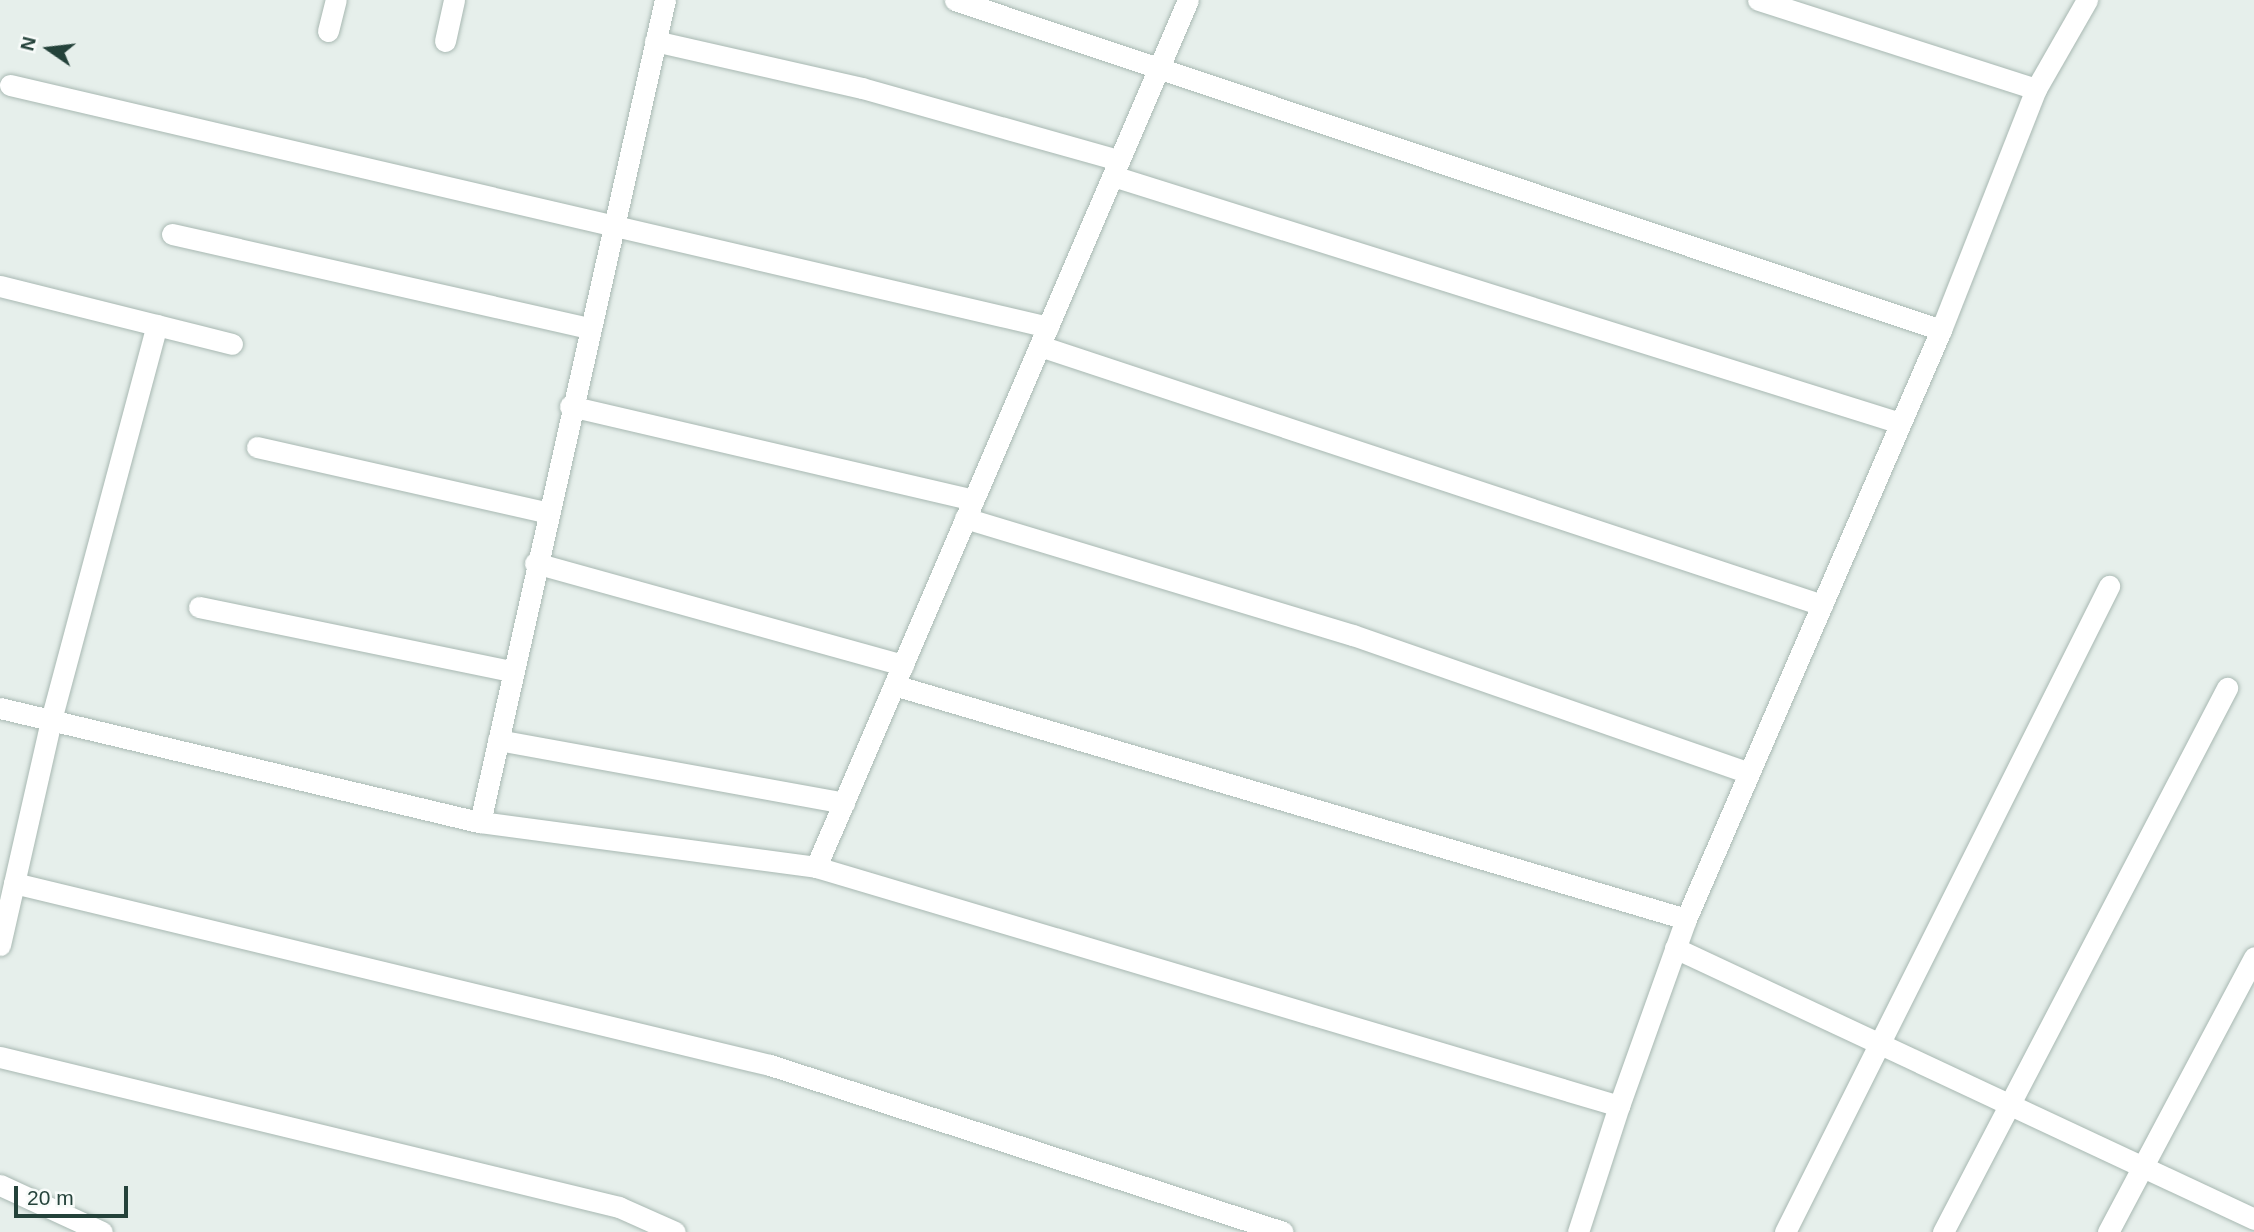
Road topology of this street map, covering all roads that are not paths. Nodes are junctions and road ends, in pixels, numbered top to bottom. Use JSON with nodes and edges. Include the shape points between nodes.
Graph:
{"nodes":[{"id":1,"x":336,"y":0,"type":"edge"},
{"id":2,"x":454,"y":0,"type":"edge"},
{"id":3,"x":665,"y":0,"type":"edge"},
{"id":4,"x":955,"y":0,"type":"edge"},
{"id":5,"x":1188,"y":0,"type":"edge"},
{"id":6,"x":1758,"y":0,"type":"edge"},
{"id":7,"x":2087,"y":0,"type":"edge"},
{"id":8,"x":328,"y":31,"type":"dead end"},
{"id":9,"x":445,"y":41,"type":"dead end"},
{"id":10,"x":655,"y":41,"type":"junction"},
{"id":11,"x":1160,"y":64,"type":"junction"},
{"id":12,"x":10,"y":85,"type":"dead end"},
{"id":13,"x":2036,"y":89,"type":"junction"},
{"id":14,"x":1116,"y":168,"type":"junction"},
{"id":15,"x":612,"y":228,"type":"junction"},
{"id":16,"x":172,"y":234,"type":"dead end"},
{"id":17,"x":0,"y":286,"type":"edge"},
{"id":18,"x":157,"y":326,"type":"junction"},
{"id":19,"x":588,"y":328,"type":"junction"},
{"id":20,"x":1941,"y":330,"type":"junction"},
{"id":21,"x":1044,"y":336,"type":"junction"},
{"id":22,"x":232,"y":344,"type":"dead end"},
{"id":23,"x":570,"y":406,"type":"junction"},
{"id":24,"x":1900,"y":423,"type":"junction"},
{"id":25,"x":257,"y":447,"type":"dead end"},
{"id":26,"x":969,"y":509,"type":"junction"},
{"id":27,"x":545,"y":512,"type":"junction"},
{"id":28,"x":535,"y":562,"type":"junction"},
{"id":29,"x":2109,"y":586,"type":"dead end"},
{"id":30,"x":1822,"y":605,"type":"junction"},
{"id":31,"x":199,"y":607,"type":"dead end"},
{"id":32,"x":903,"y":665,"type":"junction"},
{"id":33,"x":512,"y":671,"type":"junction"},
{"id":34,"x":894,"y":685,"type":"junction"},
{"id":35,"x":2227,"y":688,"type":"dead end"},
{"id":36,"x":0,"y":708,"type":"edge"},
{"id":37,"x":51,"y":720,"type":"junction"},
{"id":38,"x":498,"y":740,"type":"junction"},
{"id":39,"x":1749,"y":773,"type":"junction"},
{"id":40,"x":844,"y":803,"type":"junction"},
{"id":41,"x":481,"y":822,"type":"junction"},
{"id":42,"x":816,"y":867,"type":"junction"},
{"id":43,"x":14,"y":883,"type":"junction"},
{"id":44,"x":1686,"y":919,"type":"junction"},
{"id":45,"x":0,"y":945,"type":"edge"},
{"id":46,"x":1675,"y":948,"type":"junction"},
{"id":47,"x":2254,"y":957,"type":"edge"},
{"id":48,"x":1876,"y":1042,"type":"junction"},
{"id":49,"x":0,"y":1057,"type":"edge"},
{"id":50,"x":2011,"y":1105,"type":"junction"},
{"id":51,"x":1619,"y":1106,"type":"junction"},
{"id":52,"x":2143,"y":1168,"type":"junction"},
{"id":53,"x":0,"y":1185,"type":"edge"},
{"id":54,"x":2254,"y":1220,"type":"edge"},
{"id":55,"x":102,"y":1232,"type":"edge"},
{"id":56,"x":675,"y":1232,"type":"edge"},
{"id":57,"x":1283,"y":1232,"type":"edge"},
{"id":58,"x":1578,"y":1232,"type":"edge"},
{"id":59,"x":1785,"y":1232,"type":"edge"},
{"id":60,"x":1943,"y":1232,"type":"edge"},
{"id":61,"x":2108,"y":1232,"type":"edge"}],
"edges":[{"from":1,"to":8,"type":"street"},
{"from":2,"to":9,"type":"street"},
{"from":3,"to":10,"type":"street"},
{"from":4,"to":11,"type":"street"},
{"from":5,"to":11,"type":"street"},
{"from":6,"to":13,"type":"street"},
{"from":7,"to":13,"type":"street"},
{"from":10,"to":14,"type":"street","via":[[862,88]]},
{"from":10,"to":15,"type":"street"},
{"from":11,"to":14,"type":"street"},
{"from":11,"to":20,"type":"street"},
{"from":12,"to":15,"type":"street"},
{"from":13,"to":20,"type":"street"},
{"from":14,"to":21,"type":"street"},
{"from":14,"to":24,"type":"street"},
{"from":15,"to":19,"type":"street"},
{"from":15,"to":21,"type":"street"},
{"from":16,"to":19,"type":"street"},
{"from":17,"to":18,"type":"street"},
{"from":18,"to":22,"type":"street"},
{"from":18,"to":37,"type":"street"},
{"from":19,"to":23,"type":"street"},
{"from":20,"to":24,"type":"street"},
{"from":21,"to":26,"type":"street"},
{"from":21,"to":30,"type":"street"},
{"from":23,"to":26,"type":"street"},
{"from":23,"to":27,"type":"street"},
{"from":24,"to":30,"type":"street"},
{"from":25,"to":27,"type":"street"},
{"from":26,"to":32,"type":"street"},
{"from":26,"to":39,"type":"street","via":[[1353,635]]},
{"from":27,"to":28,"type":"street"},
{"from":28,"to":32,"type":"street"},
{"from":28,"to":33,"type":"street"},
{"from":29,"to":48,"type":"street"},
{"from":30,"to":39,"type":"street"},
{"from":31,"to":33,"type":"street"},
{"from":32,"to":34,"type":"street"},
{"from":33,"to":38,"type":"street"},
{"from":34,"to":40,"type":"street"},
{"from":34,"to":44,"type":"street"},
{"from":35,"to":50,"type":"street"},
{"from":36,"to":37,"type":"street"},
{"from":37,"to":41,"type":"street"},
{"from":37,"to":43,"type":"street"},
{"from":38,"to":40,"type":"street"},
{"from":38,"to":41,"type":"street"},
{"from":39,"to":44,"type":"street"},
{"from":40,"to":42,"type":"street"},
{"from":41,"to":42,"type":"street"},
{"from":42,"to":51,"type":"street"},
{"from":43,"to":45,"type":"street"},
{"from":43,"to":57,"type":"street","via":[[771,1065]]},
{"from":44,"to":46,"type":"street"},
{"from":46,"to":48,"type":"street"},
{"from":46,"to":51,"type":"street"},
{"from":47,"to":52,"type":"street"},
{"from":48,"to":50,"type":"street"},
{"from":48,"to":59,"type":"street"},
{"from":49,"to":56,"type":"street","via":[[619,1208]]},
{"from":50,"to":52,"type":"street"},
{"from":50,"to":60,"type":"street"},
{"from":51,"to":58,"type":"street"},
{"from":52,"to":54,"type":"street"},
{"from":52,"to":61,"type":"street"},
{"from":53,"to":55,"type":"street"}]}
